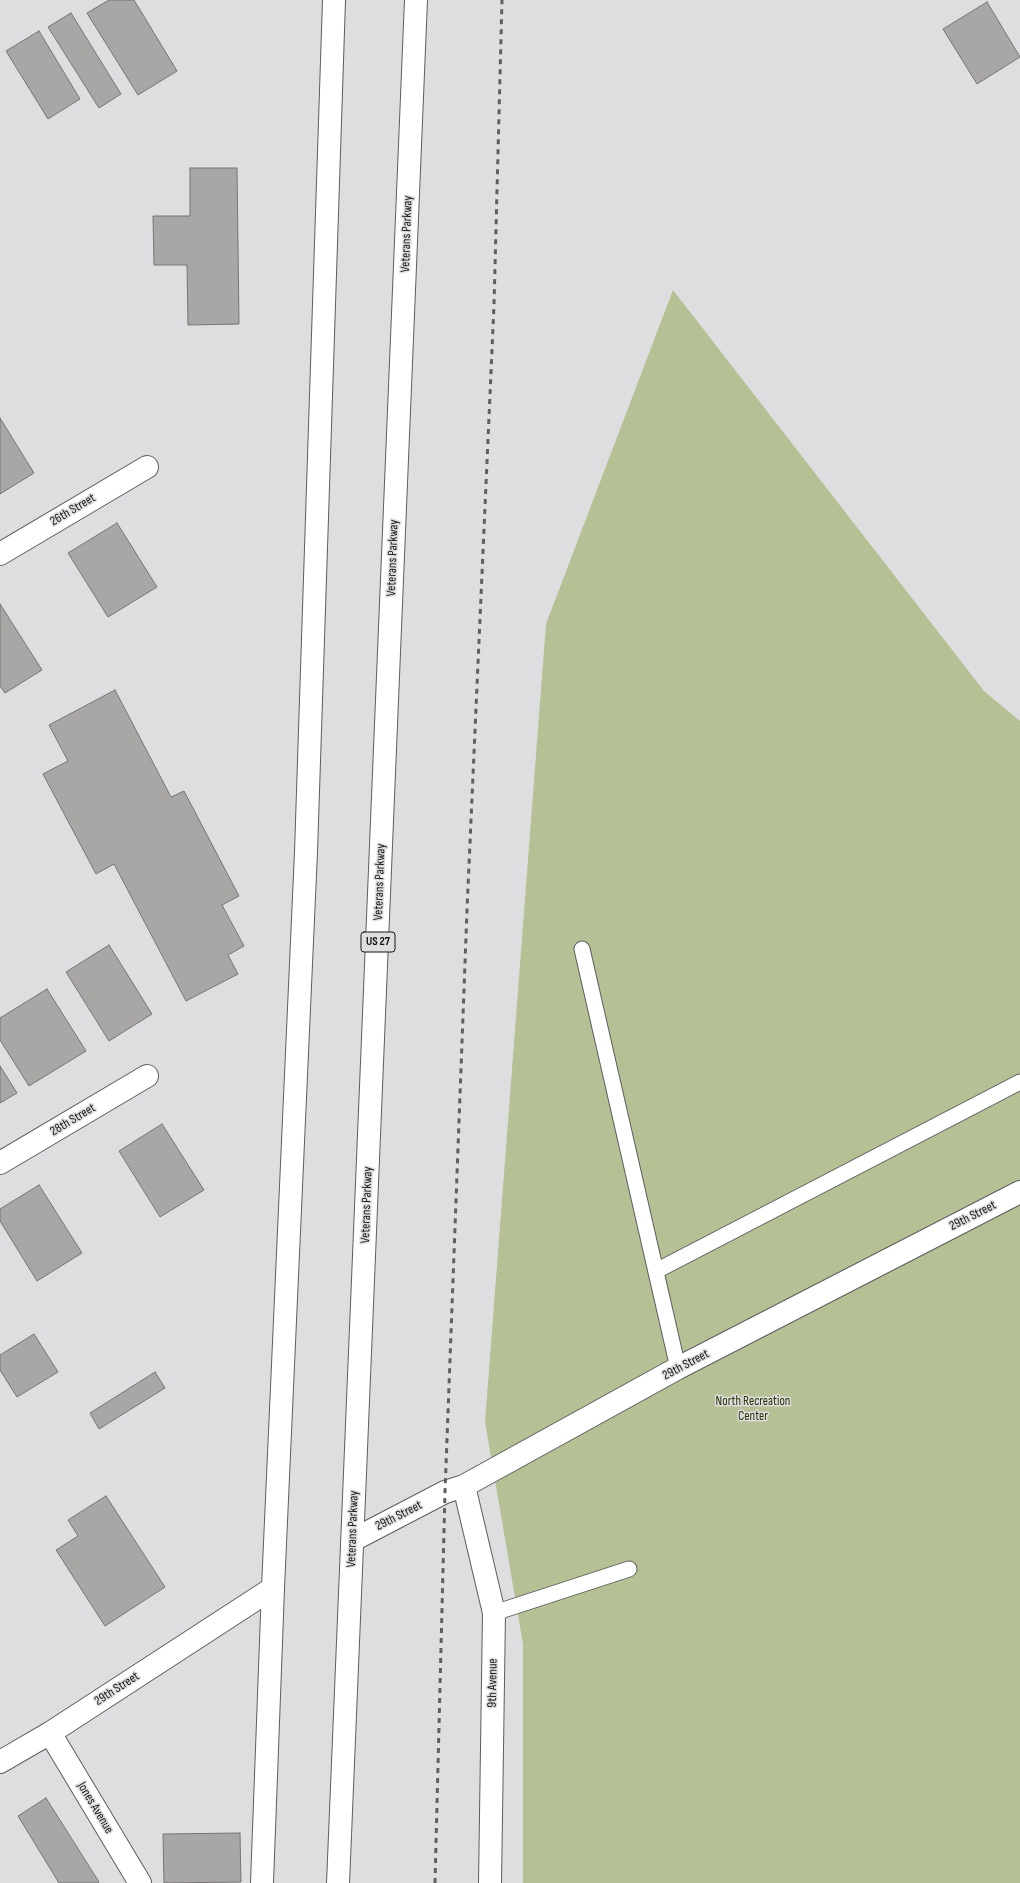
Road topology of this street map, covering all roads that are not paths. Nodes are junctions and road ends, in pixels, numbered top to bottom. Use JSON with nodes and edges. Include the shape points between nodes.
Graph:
{"nodes":[{"id":1,"x":334,"y":0,"type":"edge"},
{"id":2,"x":416,"y":0,"type":"edge"},
{"id":3,"x":147,"y":467,"type":"dead end"},
{"id":4,"x":0,"y":554,"type":"edge"},
{"id":5,"x":582,"y":949,"type":"dead end"},
{"id":6,"x":147,"y":1076,"type":"dead end"},
{"id":7,"x":1020,"y":1082,"type":"edge"},
{"id":8,"x":0,"y":1163,"type":"edge"},
{"id":9,"x":1020,"y":1192,"type":"edge"},
{"id":10,"x":656,"y":1271,"type":"junction"},
{"id":11,"x":678,"y":1368,"type":"junction"},
{"id":12,"x":464,"y":1486,"type":"junction"},
{"id":13,"x":353,"y":1540,"type":"junction"},
{"id":14,"x":629,"y":1569,"type":"dead end"},
{"id":15,"x":273,"y":1588,"type":"junction"},
{"id":16,"x":494,"y":1613,"type":"junction"},
{"id":17,"x":50,"y":1733,"type":"junction"},
{"id":18,"x":0,"y":1762,"type":"edge"},
{"id":19,"x":140,"y":1883,"type":"edge"},
{"id":20,"x":262,"y":1883,"type":"edge"},
{"id":21,"x":338,"y":1883,"type":"edge"},
{"id":22,"x":490,"y":1883,"type":"edge"}],
"edges":[{"from":1,"to":15,"type":"main road","via":[[306,860]]},
{"from":2,"to":13,"type":"main road","name":"Veterans Parkway","number":"US 27"},
{"from":3,"to":4,"type":"main road","name":"26th Street"},
{"from":5,"to":10,"type":"lane"},
{"from":6,"to":8,"type":"main road","name":"28th Street"},
{"from":7,"to":10,"type":"lane"},
{"from":9,"to":11,"type":"main road","name":"29th Street"},
{"from":10,"to":11,"type":"lane"},
{"from":11,"to":12,"type":"main road","name":"29th Street"},
{"from":12,"to":13,"type":"main road","name":"29th Street","via":[[445,1492]]},
{"from":12,"to":16,"type":"main road","name":"9th Avenue"},
{"from":13,"to":21,"type":"main road","name":"Veterans Parkway","number":"US 27"},
{"from":14,"to":16,"type":"lane"},
{"from":15,"to":17,"type":"main road","name":"29th Street"},
{"from":15,"to":20,"type":"main road"},
{"from":16,"to":22,"type":"main road","name":"9th Avenue"},
{"from":17,"to":18,"type":"main road","name":"29th Street"},
{"from":17,"to":19,"type":"main road","name":"Jones Avenue"}]}
